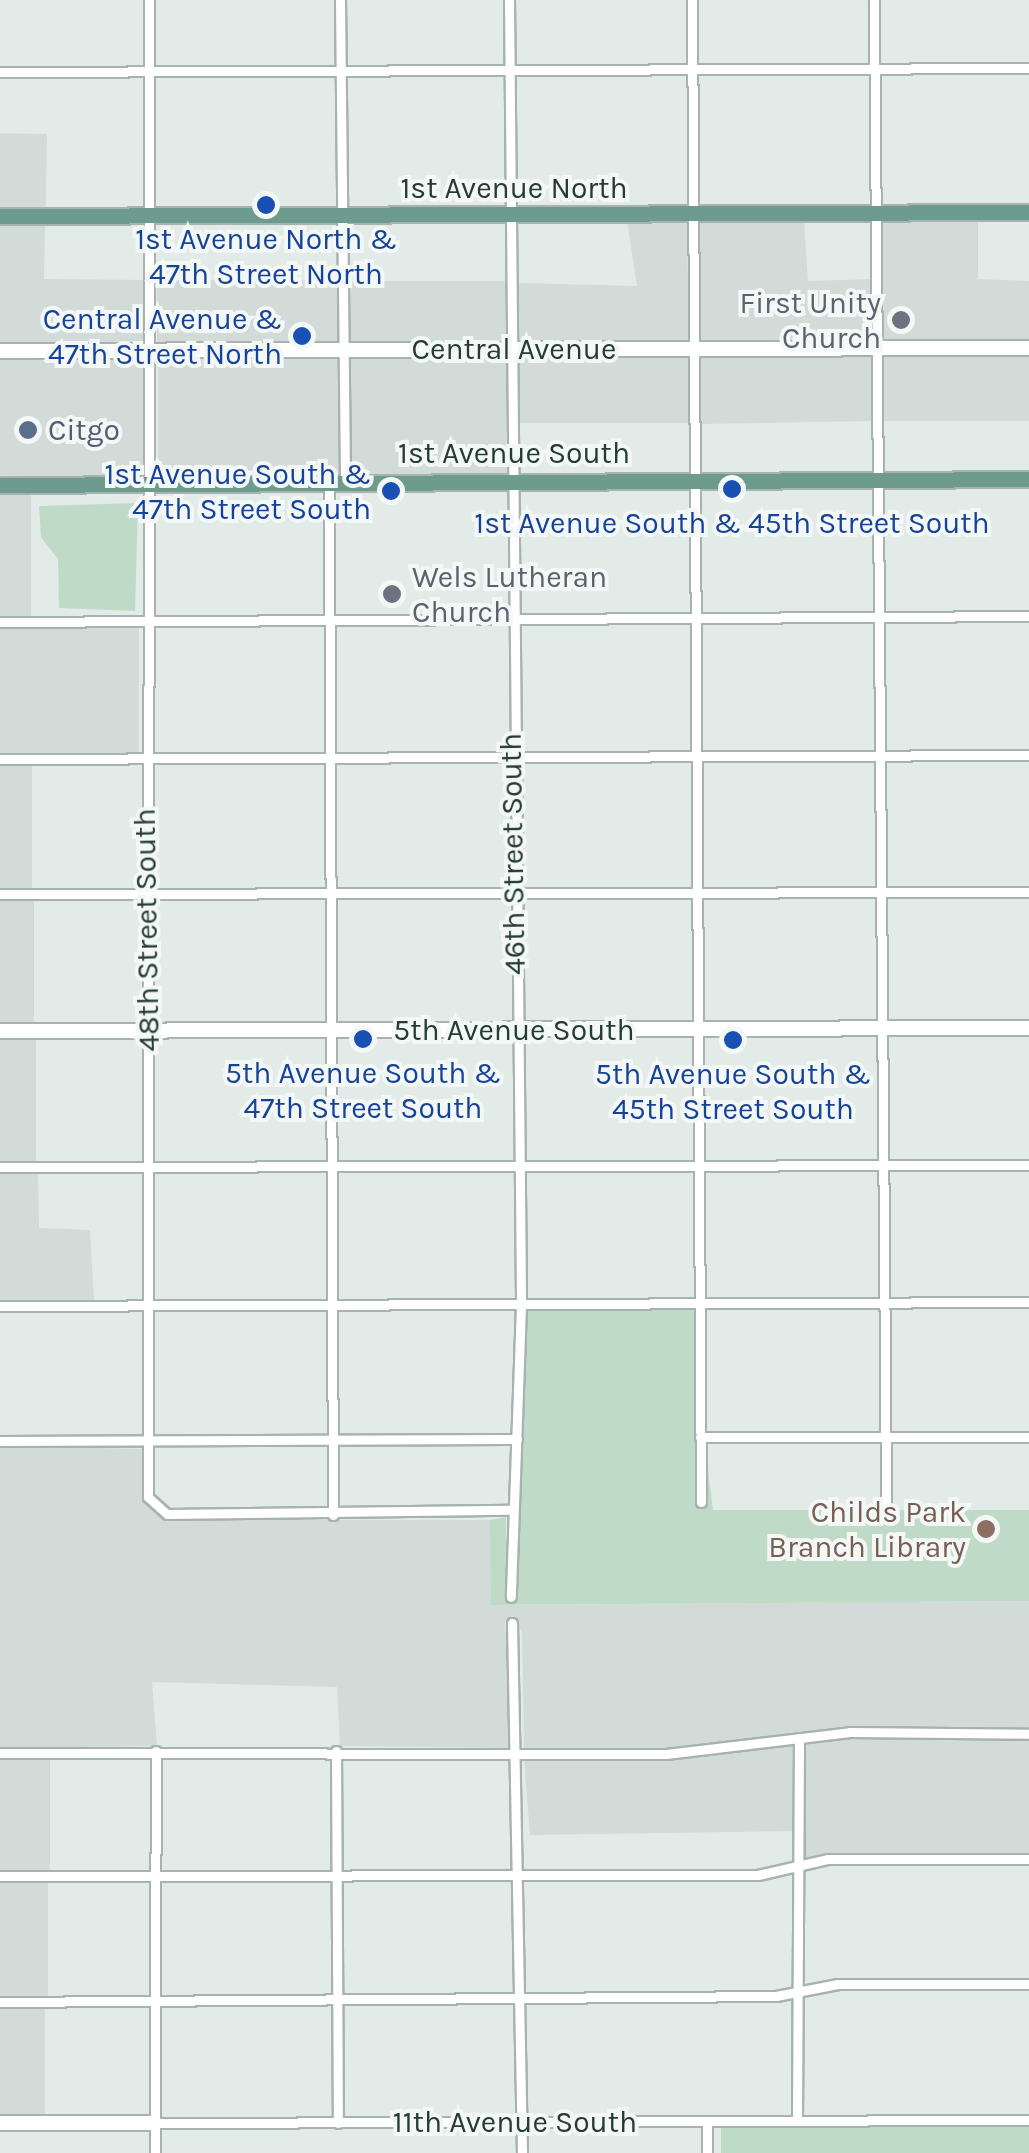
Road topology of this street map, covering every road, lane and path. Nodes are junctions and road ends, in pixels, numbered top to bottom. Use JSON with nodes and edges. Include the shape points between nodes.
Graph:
{"nodes":[{"id":1,"x":150,"y":0,"type":"edge"},
{"id":2,"x":340,"y":0,"type":"edge"},
{"id":3,"x":509,"y":0,"type":"edge"},
{"id":4,"x":692,"y":0,"type":"edge"},
{"id":5,"x":874,"y":0,"type":"edge"},
{"id":6,"x":1029,"y":68,"type":"edge"},
{"id":7,"x":692,"y":69,"type":"junction"},
{"id":8,"x":874,"y":69,"type":"junction"},
{"id":9,"x":341,"y":70,"type":"junction"},
{"id":10,"x":509,"y":70,"type":"junction"},
{"id":11,"x":0,"y":72,"type":"edge"},
{"id":12,"x":150,"y":72,"type":"junction"},
{"id":13,"x":1029,"y":212,"type":"edge"},
{"id":14,"x":510,"y":214,"type":"junction"},
{"id":15,"x":874,"y":215,"type":"junction"},
{"id":16,"x":0,"y":216,"type":"edge"},
{"id":17,"x":151,"y":216,"type":"junction"},
{"id":18,"x":692,"y":216,"type":"junction"},
{"id":19,"x":343,"y":217,"type":"junction"},
{"id":20,"x":877,"y":348,"type":"junction"},
{"id":21,"x":1029,"y":348,"type":"edge"},
{"id":22,"x":344,"y":349,"type":"junction"},
{"id":23,"x":512,"y":349,"type":"junction"},
{"id":24,"x":694,"y":349,"type":"junction"},
{"id":25,"x":153,"y":350,"type":"junction"},
{"id":26,"x":0,"y":351,"type":"edge"},
{"id":27,"x":695,"y":479,"type":"junction"},
{"id":28,"x":877,"y":479,"type":"junction"},
{"id":29,"x":1029,"y":479,"type":"edge"},
{"id":30,"x":512,"y":480,"type":"junction"},
{"id":31,"x":337,"y":481,"type":"junction"},
{"id":32,"x":149,"y":484,"type":"junction"},
{"id":33,"x":0,"y":485,"type":"edge"},
{"id":34,"x":877,"y":616,"type":"junction"},
{"id":35,"x":1029,"y":616,"type":"edge"},
{"id":36,"x":695,"y":618,"type":"junction"},
{"id":37,"x":329,"y":619,"type":"junction"},
{"id":38,"x":512,"y":620,"type":"junction"},
{"id":39,"x":0,"y":622,"type":"edge"},
{"id":40,"x":143,"y":622,"type":"junction"},
{"id":41,"x":1029,"y":755,"type":"edge"},
{"id":42,"x":878,"y":757,"type":"junction"},
{"id":43,"x":511,"y":758,"type":"junction"},
{"id":44,"x":696,"y":758,"type":"junction"},
{"id":45,"x":0,"y":759,"type":"edge"},
{"id":46,"x":145,"y":759,"type":"junction"},
{"id":47,"x":328,"y":759,"type":"junction"},
{"id":48,"x":880,"y":892,"type":"junction"},
{"id":49,"x":1029,"y":892,"type":"edge"},
{"id":50,"x":510,"y":893,"type":"junction"},
{"id":51,"x":697,"y":893,"type":"junction"},
{"id":52,"x":0,"y":894,"type":"edge"},
{"id":53,"x":146,"y":894,"type":"junction"},
{"id":54,"x":329,"y":894,"type":"junction"},
{"id":55,"x":881,"y":1028,"type":"junction"},
{"id":56,"x":1029,"y":1028,"type":"edge"},
{"id":57,"x":698,"y":1029,"type":"junction"},
{"id":58,"x":330,"y":1030,"type":"junction"},
{"id":59,"x":516,"y":1030,"type":"junction"},
{"id":60,"x":0,"y":1031,"type":"edge"},
{"id":61,"x":148,"y":1031,"type":"junction"},
{"id":62,"x":883,"y":1165,"type":"junction"},
{"id":63,"x":1029,"y":1165,"type":"edge"},
{"id":64,"x":150,"y":1166,"type":"junction"},
{"id":65,"x":330,"y":1166,"type":"junction"},
{"id":66,"x":519,"y":1166,"type":"junction"},
{"id":67,"x":699,"y":1166,"type":"junction"},
{"id":68,"x":0,"y":1167,"type":"edge"},
{"id":69,"x":884,"y":1302,"type":"junction"},
{"id":70,"x":1029,"y":1302,"type":"edge"},
{"id":71,"x":700,"y":1304,"type":"junction"},
{"id":72,"x":521,"y":1305,"type":"junction"},
{"id":73,"x":0,"y":1306,"type":"edge"},
{"id":74,"x":151,"y":1306,"type":"junction"},
{"id":75,"x":332,"y":1306,"type":"junction"},
{"id":76,"x":700,"y":1437,"type":"junction"},
{"id":77,"x":886,"y":1437,"type":"junction"},
{"id":78,"x":1029,"y":1437,"type":"edge"},
{"id":79,"x":151,"y":1440,"type":"junction"},
{"id":80,"x":332,"y":1440,"type":"junction"},
{"id":81,"x":517,"y":1440,"type":"junction"},
{"id":82,"x":0,"y":1441,"type":"edge"},
{"id":83,"x":701,"y":1502,"type":"dead end"},
{"id":84,"x":886,"y":1504,"type":"dead end"},
{"id":85,"x":511,"y":1510,"type":"junction"},
{"id":86,"x":333,"y":1514,"type":"junction"},
{"id":87,"x":511,"y":1597,"type":"dead end"},
{"id":88,"x":512,"y":1623,"type":"dead end"},
{"id":89,"x":1029,"y":1734,"type":"edge"},
{"id":90,"x":799,"y":1738,"type":"junction"},
{"id":91,"x":156,"y":1751,"type":"junction"},
{"id":92,"x":336,"y":1751,"type":"junction"},
{"id":93,"x":0,"y":1753,"type":"edge"},
{"id":94,"x":519,"y":1753,"type":"junction"},
{"id":95,"x":1029,"y":1858,"type":"edge"},
{"id":96,"x":799,"y":1865,"type":"junction"},
{"id":97,"x":338,"y":1874,"type":"junction"},
{"id":98,"x":156,"y":1875,"type":"junction"},
{"id":99,"x":0,"y":1876,"type":"edge"},
{"id":100,"x":520,"y":1876,"type":"junction"},
{"id":101,"x":1029,"y":1984,"type":"edge"},
{"id":102,"x":798,"y":1992,"type":"junction"},
{"id":103,"x":520,"y":2000,"type":"junction"},
{"id":104,"x":338,"y":2001,"type":"junction"},
{"id":105,"x":0,"y":2002,"type":"edge"},
{"id":106,"x":158,"y":2002,"type":"junction"},
{"id":107,"x":798,"y":2120,"type":"junction"},
{"id":108,"x":1029,"y":2120,"type":"edge"},
{"id":109,"x":707,"y":2122,"type":"junction"},
{"id":110,"x":0,"y":2123,"type":"edge"},
{"id":111,"x":156,"y":2123,"type":"junction"},
{"id":112,"x":338,"y":2123,"type":"junction"},
{"id":113,"x":522,"y":2123,"type":"junction"},
{"id":114,"x":156,"y":2153,"type":"edge"},
{"id":115,"x":522,"y":2153,"type":"edge"},
{"id":116,"x":707,"y":2153,"type":"edge"}],
"edges":[{"from":1,"to":12,"type":"street","name":"48th Street South"},
{"from":2,"to":9,"type":"street"},
{"from":3,"to":10,"type":"street","name":"46th Street South"},
{"from":4,"to":7,"type":"street"},
{"from":5,"to":8,"type":"street"},
{"from":6,"to":8,"type":"street"},
{"from":7,"to":8,"type":"street"},
{"from":7,"to":10,"type":"street"},
{"from":7,"to":18,"type":"street"},
{"from":8,"to":15,"type":"street"},
{"from":9,"to":10,"type":"street"},
{"from":9,"to":12,"type":"street"},
{"from":9,"to":19,"type":"street"},
{"from":10,"to":14,"type":"street","name":"46th Street South"},
{"from":11,"to":12,"type":"street"},
{"from":12,"to":17,"type":"street","name":"48th Street South"},
{"from":13,"to":15,"type":"main road","name":"1st Avenue North"},
{"from":14,"to":18,"type":"main road","name":"1st Avenue North"},
{"from":14,"to":19,"type":"main road","name":"1st Avenue North"},
{"from":14,"to":23,"type":"street","name":"46th Street South"},
{"from":15,"to":18,"type":"main road","name":"1st Avenue North"},
{"from":15,"to":20,"type":"street"},
{"from":16,"to":17,"type":"main road","name":"1st Avenue North"},
{"from":17,"to":19,"type":"main road","name":"1st Avenue North"},
{"from":17,"to":25,"type":"street","name":"48th Street South"},
{"from":18,"to":24,"type":"street"},
{"from":19,"to":22,"type":"street"},
{"from":20,"to":21,"type":"street","name":"Central Avenue"},
{"from":20,"to":24,"type":"street","name":"Central Avenue"},
{"from":20,"to":28,"type":"street"},
{"from":22,"to":23,"type":"street","name":"Central Avenue"},
{"from":22,"to":25,"type":"street","name":"Central Avenue"},
{"from":22,"to":31,"type":"street"},
{"from":23,"to":24,"type":"street","name":"Central Avenue"},
{"from":23,"to":30,"type":"street","name":"46th Street South"},
{"from":24,"to":27,"type":"street"},
{"from":25,"to":26,"type":"street","name":"Central Avenue"},
{"from":25,"to":32,"type":"street","name":"48th Street South"},
{"from":27,"to":28,"type":"main road","name":"1st Avenue South"},
{"from":27,"to":30,"type":"main road","name":"1st Avenue South"},
{"from":27,"to":36,"type":"street"},
{"from":28,"to":29,"type":"main road","name":"1st Avenue South"},
{"from":28,"to":34,"type":"street"},
{"from":30,"to":31,"type":"main road","name":"1st Avenue South"},
{"from":30,"to":38,"type":"street","name":"46th Street South"},
{"from":31,"to":32,"type":"main road","name":"1st Avenue South"},
{"from":31,"to":37,"type":"street"},
{"from":32,"to":33,"type":"main road","name":"1st Avenue South"},
{"from":32,"to":40,"type":"street","name":"48th Street South"},
{"from":34,"to":35,"type":"street"},
{"from":34,"to":36,"type":"street"},
{"from":34,"to":42,"type":"street"},
{"from":36,"to":38,"type":"street"},
{"from":36,"to":44,"type":"street"},
{"from":37,"to":38,"type":"street"},
{"from":37,"to":40,"type":"street"},
{"from":37,"to":47,"type":"street"},
{"from":38,"to":43,"type":"street","name":"46th Street South"},
{"from":39,"to":40,"type":"street"},
{"from":40,"to":46,"type":"street","name":"48th Street South"},
{"from":41,"to":42,"type":"street"},
{"from":42,"to":44,"type":"street"},
{"from":42,"to":48,"type":"street"},
{"from":43,"to":44,"type":"street"},
{"from":43,"to":47,"type":"street"},
{"from":43,"to":50,"type":"street","name":"46th Street South"},
{"from":44,"to":51,"type":"street"},
{"from":45,"to":46,"type":"street"},
{"from":46,"to":47,"type":"street"},
{"from":46,"to":53,"type":"street","name":"48th Street South"},
{"from":47,"to":54,"type":"street"},
{"from":48,"to":49,"type":"street"},
{"from":48,"to":51,"type":"street"},
{"from":48,"to":55,"type":"street"},
{"from":50,"to":51,"type":"street"},
{"from":50,"to":54,"type":"street"},
{"from":50,"to":59,"type":"street","name":"46th Street South"},
{"from":51,"to":57,"type":"street"},
{"from":52,"to":53,"type":"street"},
{"from":53,"to":54,"type":"street"},
{"from":53,"to":61,"type":"street","name":"48th Street South"},
{"from":54,"to":58,"type":"street"},
{"from":55,"to":56,"type":"street","name":"5th Avenue South"},
{"from":55,"to":57,"type":"street","name":"5th Avenue South"},
{"from":55,"to":62,"type":"street"},
{"from":57,"to":59,"type":"street","name":"5th Avenue South"},
{"from":57,"to":67,"type":"street"},
{"from":58,"to":59,"type":"street","name":"5th Avenue South"},
{"from":58,"to":61,"type":"street","name":"5th Avenue South"},
{"from":58,"to":65,"type":"street"},
{"from":59,"to":66,"type":"street","name":"46th Street South"},
{"from":60,"to":61,"type":"street","name":"5th Avenue South"},
{"from":61,"to":64,"type":"street","name":"48th Street South"},
{"from":62,"to":63,"type":"street"},
{"from":62,"to":67,"type":"street"},
{"from":62,"to":69,"type":"street"},
{"from":64,"to":65,"type":"street"},
{"from":64,"to":68,"type":"street"},
{"from":64,"to":74,"type":"street","name":"48th Street South"},
{"from":65,"to":66,"type":"street"},
{"from":65,"to":75,"type":"street"},
{"from":66,"to":67,"type":"street"},
{"from":66,"to":72,"type":"street","name":"46th Street South"},
{"from":67,"to":71,"type":"street"},
{"from":69,"to":70,"type":"street"},
{"from":69,"to":71,"type":"street"},
{"from":69,"to":77,"type":"street"},
{"from":71,"to":72,"type":"street"},
{"from":71,"to":76,"type":"street"},
{"from":72,"to":75,"type":"street"},
{"from":72,"to":81,"type":"street","name":"46th Street South"},
{"from":73,"to":74,"type":"street"},
{"from":74,"to":75,"type":"street"},
{"from":74,"to":79,"type":"street","name":"48th Street South"},
{"from":75,"to":80,"type":"street"},
{"from":76,"to":77,"type":"street"},
{"from":76,"to":83,"type":"street"},
{"from":77,"to":78,"type":"street"},
{"from":77,"to":84,"type":"street"},
{"from":79,"to":80,"type":"street"},
{"from":79,"to":82,"type":"street"},
{"from":79,"to":86,"type":"street","name":"48th Street South","via":[[155,1509]]},
{"from":80,"to":81,"type":"street"},
{"from":80,"to":86,"type":"street"},
{"from":81,"to":85,"type":"street","name":"46th Street South"},
{"from":85,"to":86,"type":"street"},
{"from":85,"to":87,"type":"street","name":"46th Street South"},
{"from":88,"to":94,"type":"street"},
{"from":89,"to":90,"type":"street"},
{"from":90,"to":94,"type":"street","via":[[666,1754]]},
{"from":90,"to":96,"type":"street"},
{"from":91,"to":92,"type":"street"},
{"from":91,"to":93,"type":"street"},
{"from":91,"to":98,"type":"street"},
{"from":92,"to":94,"type":"street"},
{"from":92,"to":97,"type":"street"},
{"from":94,"to":100,"type":"street"},
{"from":95,"to":96,"type":"street"},
{"from":96,"to":100,"type":"street","via":[[758,1874]]},
{"from":96,"to":102,"type":"street"},
{"from":97,"to":98,"type":"street"},
{"from":97,"to":100,"type":"street"},
{"from":97,"to":104,"type":"street"},
{"from":98,"to":99,"type":"street"},
{"from":98,"to":106,"type":"street"},
{"from":100,"to":103,"type":"street"},
{"from":101,"to":102,"type":"street"},
{"from":102,"to":103,"type":"street"},
{"from":102,"to":107,"type":"street"},
{"from":103,"to":104,"type":"street"},
{"from":103,"to":113,"type":"street"},
{"from":104,"to":106,"type":"street"},
{"from":104,"to":112,"type":"street"},
{"from":105,"to":106,"type":"street"},
{"from":106,"to":111,"type":"street"},
{"from":107,"to":108,"type":"street","name":"11th Avenue South"},
{"from":107,"to":109,"type":"street","name":"11th Avenue South"},
{"from":109,"to":113,"type":"street","name":"11th Avenue South"},
{"from":109,"to":116,"type":"street"},
{"from":110,"to":111,"type":"street","name":"11th Avenue South"},
{"from":111,"to":112,"type":"street","name":"11th Avenue South"},
{"from":111,"to":114,"type":"street"},
{"from":112,"to":113,"type":"street","name":"11th Avenue South"},
{"from":113,"to":115,"type":"street"}]}
